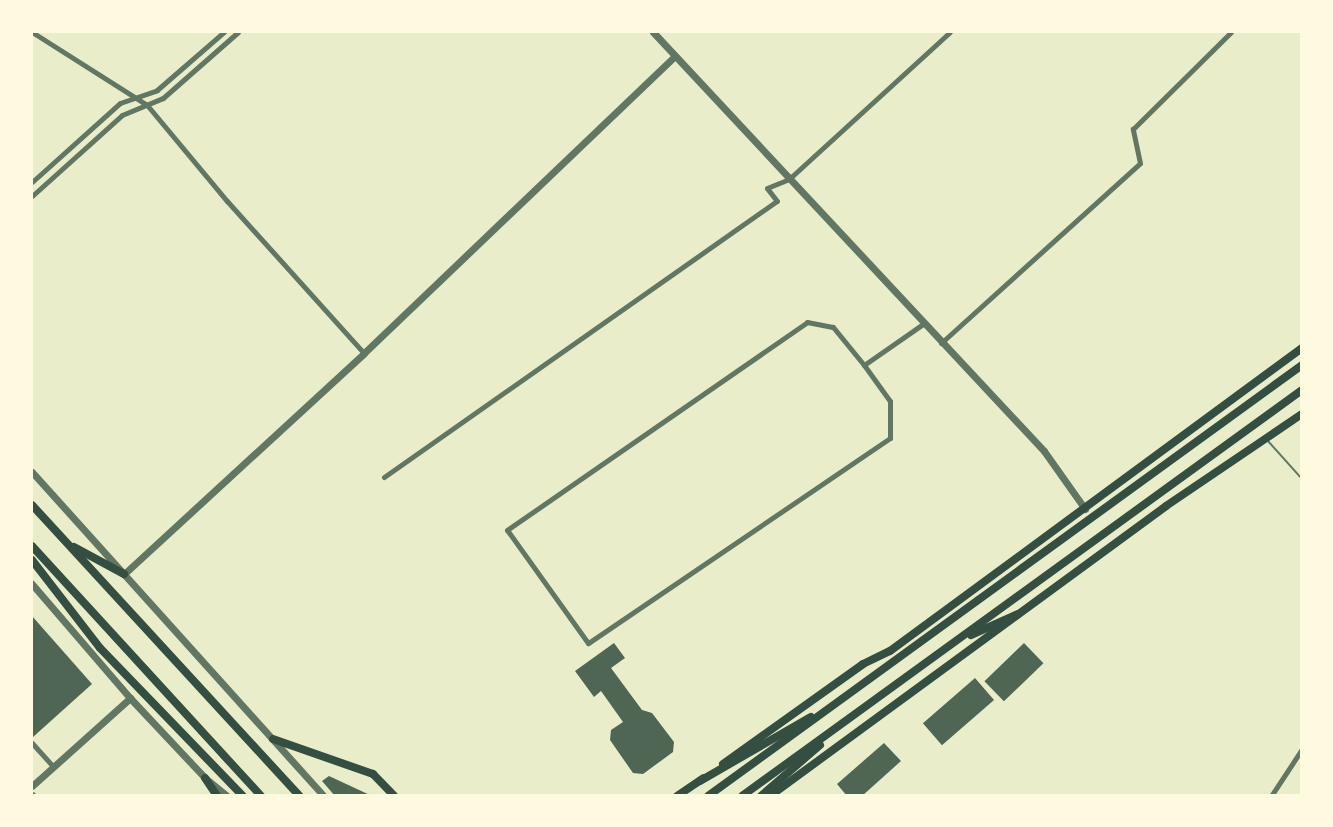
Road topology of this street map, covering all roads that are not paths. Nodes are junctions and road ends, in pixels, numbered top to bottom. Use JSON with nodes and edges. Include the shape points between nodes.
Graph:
{"nodes":[{"id":1,"x":32,"y":32,"type":"edge"},
{"id":2,"x":224,"y":32,"type":"edge"},
{"id":3,"x":238,"y":32,"type":"edge"},
{"id":4,"x":653,"y":32,"type":"edge"},
{"id":5,"x":950,"y":32,"type":"edge"},
{"id":6,"x":1232,"y":32,"type":"edge"},
{"id":7,"x":675,"y":56,"type":"junction"},
{"id":8,"x":136,"y":98,"type":"junction"},
{"id":9,"x":147,"y":105,"type":"junction"},
{"id":10,"x":789,"y":179,"type":"junction"},
{"id":11,"x":32,"y":182,"type":"edge"},
{"id":12,"x":32,"y":196,"type":"edge"},
{"id":13,"x":923,"y":324,"type":"junction"},
{"id":14,"x":940,"y":343,"type":"junction"},
{"id":15,"x":1302,"y":348,"type":"edge"},
{"id":16,"x":364,"y":353,"type":"junction"},
{"id":17,"x":1302,"y":358,"type":"edge"},
{"id":18,"x":864,"y":365,"type":"junction"},
{"id":19,"x":1302,"y":365,"type":"edge"},
{"id":20,"x":1302,"y":390,"type":"edge"},
{"id":21,"x":1264,"y":392,"type":"junction"},
{"id":22,"x":1302,"y":396,"type":"edge"},
{"id":23,"x":1278,"y":407,"type":"junction"},
{"id":24,"x":1302,"y":414,"type":"edge"},
{"id":25,"x":1267,"y":440,"type":"junction"},
{"id":26,"x":32,"y":472,"type":"edge"},
{"id":27,"x":384,"y":477,"type":"dead end"},
{"id":28,"x":1302,"y":479,"type":"edge"},
{"id":29,"x":32,"y":505,"type":"edge"},
{"id":30,"x":1085,"y":509,"type":"junction"},
{"id":31,"x":66,"y":543,"type":"junction"},
{"id":32,"x":32,"y":546,"type":"edge"},
{"id":33,"x":32,"y":560,"type":"edge"},
{"id":34,"x":124,"y":574,"type":"junction"},
{"id":35,"x":32,"y":584,"type":"edge"},
{"id":36,"x":1018,"y":614,"type":"junction"},
{"id":37,"x":954,"y":642,"type":"junction"},
{"id":38,"x":855,"y":692,"type":"junction"},
{"id":39,"x":130,"y":698,"type":"junction"},
{"id":40,"x":867,"y":706,"type":"junction"},
{"id":41,"x":273,"y":739,"type":"junction"},
{"id":42,"x":32,"y":743,"type":"edge"},
{"id":43,"x":1302,"y":749,"type":"edge"},
{"id":44,"x":53,"y":766,"type":"junction"},
{"id":45,"x":205,"y":778,"type":"junction"},
{"id":46,"x":700,"y":781,"type":"junction"},
{"id":47,"x":32,"y":786,"type":"edge"},
{"id":48,"x":217,"y":795,"type":"edge"},
{"id":49,"x":228,"y":795,"type":"edge"},
{"id":50,"x":243,"y":795,"type":"edge"},
{"id":51,"x":261,"y":795,"type":"edge"},
{"id":52,"x":300,"y":795,"type":"edge"},
{"id":53,"x":324,"y":795,"type":"edge"},
{"id":54,"x":394,"y":795,"type":"edge"},
{"id":55,"x":676,"y":795,"type":"edge"},
{"id":56,"x":708,"y":795,"type":"edge"},
{"id":57,"x":742,"y":795,"type":"edge"},
{"id":58,"x":761,"y":795,"type":"edge"},
{"id":59,"x":770,"y":795,"type":"edge"},
{"id":60,"x":1271,"y":795,"type":"edge"}],
"edges":[{"from":1,"to":8,"type":"street"},
{"from":2,"to":8,"type":"street","via":[[157,90]]},
{"from":3,"to":9,"type":"street","via":[[163,98]]},
{"from":4,"to":7,"type":"street"},
{"from":5,"to":10,"type":"street"},
{"from":6,"to":14,"type":"street","via":[[1133,129],[1140,163]]},
{"from":7,"to":10,"type":"street"},
{"from":7,"to":16,"type":"street"},
{"from":8,"to":9,"type":"street"},
{"from":8,"to":11,"type":"street","via":[[120,103]]},
{"from":9,"to":12,"type":"street","via":[[122,115]]},
{"from":9,"to":16,"type":"street","via":[[227,201]]},
{"from":10,"to":13,"type":"street"},
{"from":10,"to":27,"type":"street","via":[[767,188],[777,201]]},
{"from":13,"to":14,"type":"street"},
{"from":13,"to":18,"type":"street"},
{"from":14,"to":30,"type":"street","via":[[1044,451]]},
{"from":15,"to":30,"type":"main road","via":[[1216,408]]},
{"from":16,"to":34,"type":"street"},
{"from":17,"to":21,"type":"highway"},
{"from":18,"to":18,"type":"street","via":[[833,327],[807,322],[507,530],[588,643],[890,438],[890,401]]},
{"from":19,"to":21,"type":"highway"},
{"from":20,"to":23,"type":"highway"},
{"from":21,"to":38,"type":"highway"},
{"from":22,"to":23,"type":"highway"},
{"from":23,"to":37,"type":"highway"},
{"from":24,"to":25,"type":"main road"},
{"from":25,"to":28,"type":"lane"},
{"from":25,"to":36,"type":"main road","via":[[1166,506]]},
{"from":26,"to":34,"type":"street"},
{"from":29,"to":31,"type":"highway"},
{"from":30,"to":46,"type":"main road","via":[[890,651],[863,664]]},
{"from":31,"to":34,"type":"highway"},
{"from":31,"to":52,"type":"highway"},
{"from":32,"to":51,"type":"highway"},
{"from":33,"to":50,"type":"highway","via":[[100,648]]},
{"from":34,"to":41,"type":"street"},
{"from":35,"to":39,"type":"street"},
{"from":36,"to":37,"type":"highway"},
{"from":36,"to":59,"type":"main road"},
{"from":37,"to":40,"type":"highway"},
{"from":38,"to":46,"type":"highway"},
{"from":38,"to":56,"type":"highway"},
{"from":39,"to":44,"type":"street"},
{"from":39,"to":45,"type":"street"},
{"from":40,"to":57,"type":"highway"},
{"from":40,"to":58,"type":"highway"},
{"from":41,"to":53,"type":"street"},
{"from":41,"to":54,"type":"main road","via":[[373,774]]},
{"from":42,"to":44,"type":"street"},
{"from":43,"to":60,"type":"street"},
{"from":44,"to":47,"type":"street"},
{"from":45,"to":48,"type":"main road"},
{"from":45,"to":49,"type":"street"},
{"from":46,"to":55,"type":"main road"}]}
